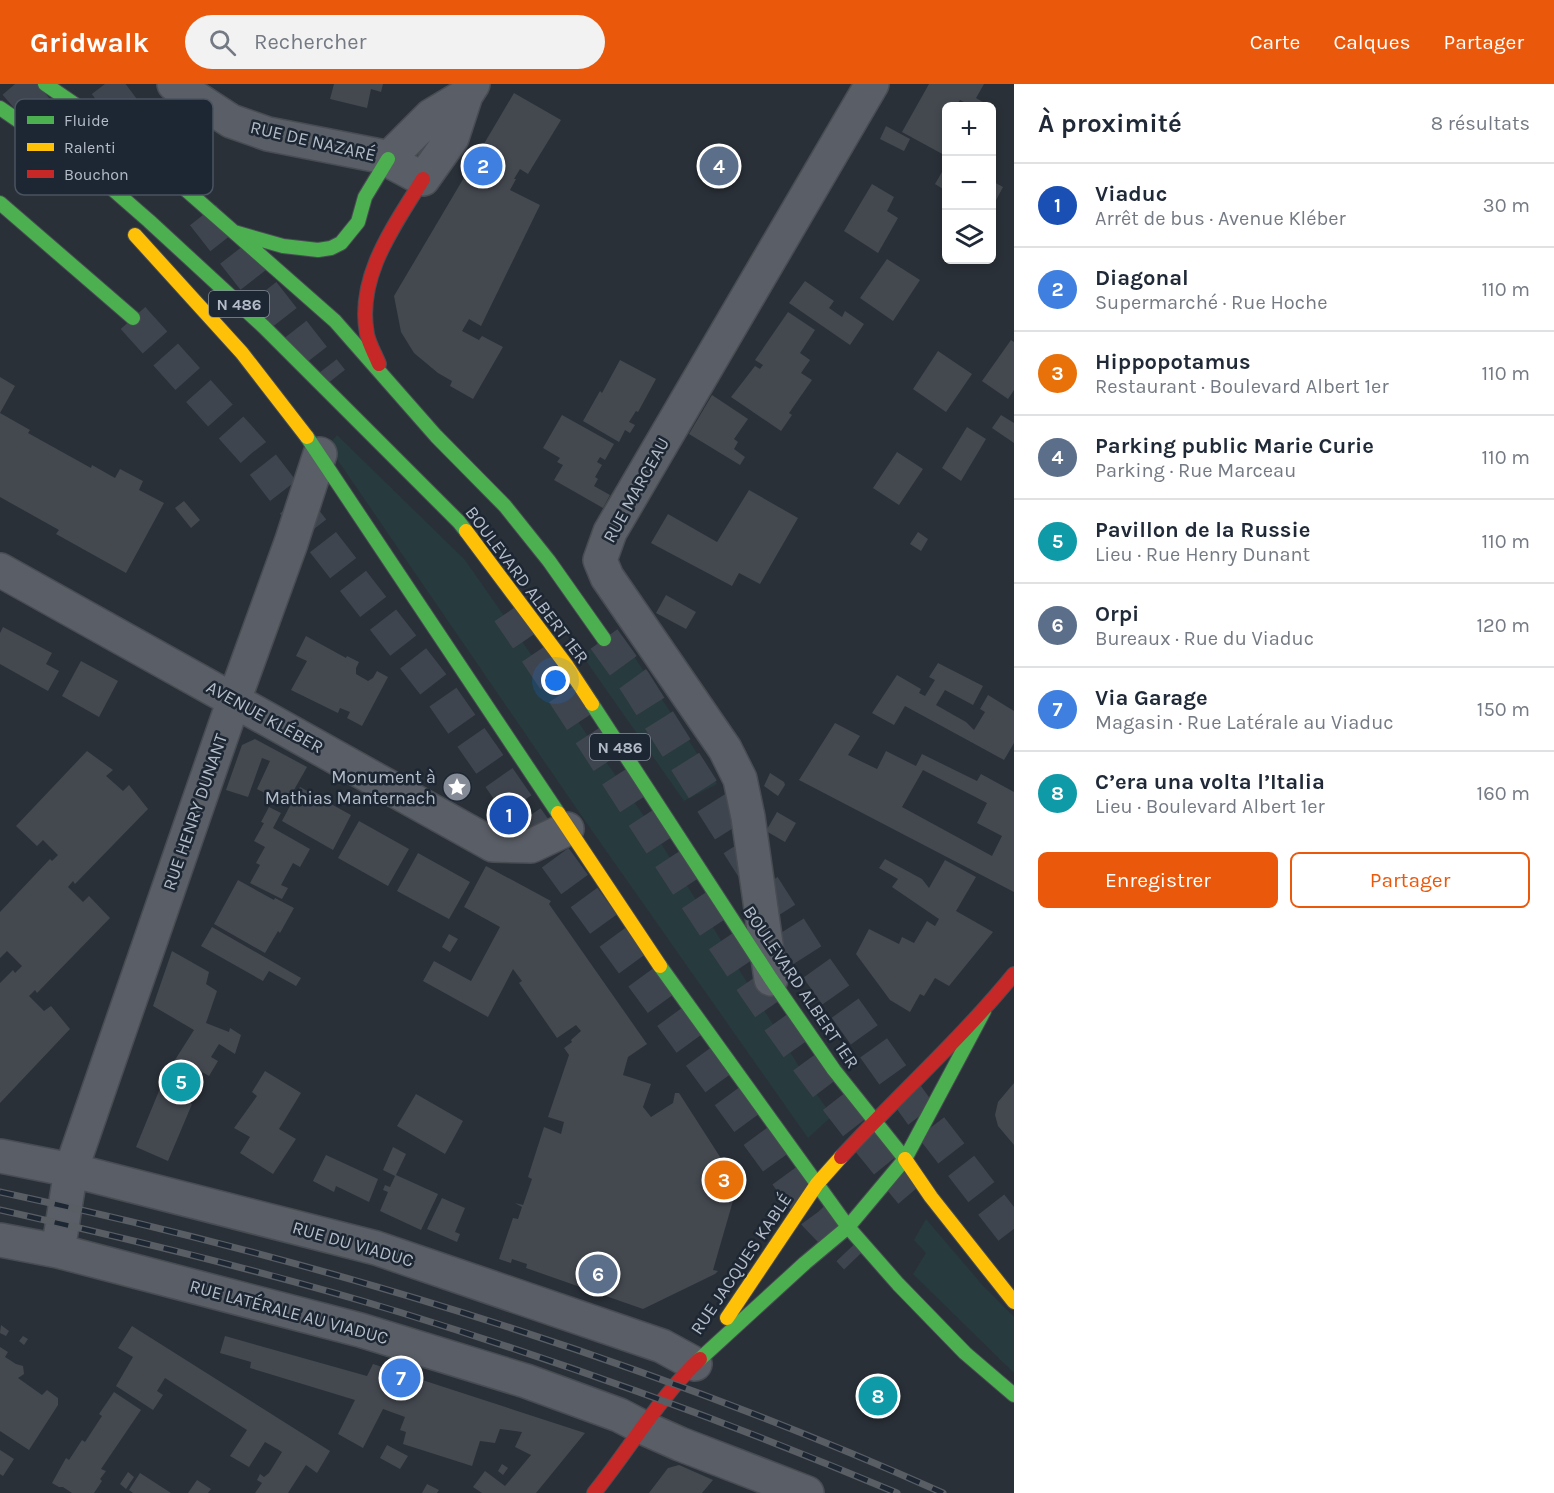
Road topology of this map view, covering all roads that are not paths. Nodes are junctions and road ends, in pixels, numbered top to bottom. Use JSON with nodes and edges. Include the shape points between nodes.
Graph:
{"nodes":[{"id":1,"x":45,"y":84,"type":"edge"},
{"id":2,"x":174,"y":84,"type":"edge"},
{"id":3,"x":872,"y":84,"type":"edge"},
{"id":4,"x":470,"y":90,"type":"edge"},
{"id":5,"x":67,"y":99,"type":"edge"},
{"id":6,"x":197,"y":99,"type":"edge"},
{"id":7,"x":0,"y":108,"type":"edge"},
{"id":8,"x":213,"y":109,"type":"edge"},
{"id":9,"x":15,"y":118,"type":"edge"},
{"id":10,"x":388,"y":159,"type":"junction"},
{"id":11,"x":423,"y":179,"type":"junction"},
{"id":12,"x":119,"y":195,"type":"edge"},
{"id":13,"x":192,"y":195,"type":"edge"},
{"id":14,"x":0,"y":204,"type":"edge"},
{"id":15,"x":121,"y":224,"type":"dead end"},
{"id":16,"x":234,"y":231,"type":"junction"},
{"id":17,"x":133,"y":318,"type":"tunnel mouth"},
{"id":18,"x":384,"y":376,"type":"junction"},
{"id":19,"x":320,"y":454,"type":"junction"},
{"id":20,"x":0,"y":570,"type":"edge"},
{"id":21,"x":604,"y":639,"type":"tunnel mouth"},
{"id":22,"x":234,"y":700,"type":"junction"},
{"id":23,"x":567,"y":829,"type":"junction"},
{"id":24,"x":1014,"y":974,"type":"edge"},
{"id":25,"x":771,"y":979,"type":"junction"},
{"id":26,"x":984,"y":1011,"type":"junction"},
{"id":27,"x":874,"y":1121,"type":"junction"},
{"id":28,"x":0,"y":1156,"type":"edge"},
{"id":29,"x":905,"y":1160,"type":"junction"},
{"id":30,"x":71,"y":1170,"type":"junction"},
{"id":31,"x":817,"y":1184,"type":"junction"},
{"id":32,"x":848,"y":1227,"type":"junction"},
{"id":33,"x":0,"y":1240,"type":"edge"},
{"id":34,"x":57,"y":1251,"type":"junction"},
{"id":35,"x":1014,"y":1302,"type":"edge"},
{"id":36,"x":695,"y":1364,"type":"junction"},
{"id":37,"x":1014,"y":1395,"type":"edge"},
{"id":38,"x":644,"y":1428,"type":"junction"},
{"id":39,"x":594,"y":1493,"type":"edge"},
{"id":40,"x":807,"y":1493,"type":"edge"}],
"edges":[{"from":1,"to":5,"type":"main road"},
{"from":2,"to":6,"type":"street","name":"RUE DE NAZARÉ"},
{"from":3,"to":25,"type":"street","name":"RUE MARCEAU","via":[[610,532],[600,560],[607,578],[725,749],[740,779]]},
{"from":4,"to":10,"type":"street","via":[[431,116]]},
{"from":4,"to":11,"type":"street","via":[[452,138]]},
{"from":7,"to":9,"type":"main road","name":"BOULEVARD ALBERT 1ER","number":"N 486"},
{"from":8,"to":10,"type":"street","name":"RUE DE NAZARÉ","via":[[231,121],[268,134]]},
{"from":10,"to":11,"type":"street","name":"RUE DE NAZARÉ"},
{"from":10,"to":16,"type":"main road","via":[[365,197],[351,234],[331,248],[305,250]]},
{"from":11,"to":18,"type":"main road","via":[[374,265],[365,298],[366,333]]},
{"from":12,"to":25,"type":"main road","name":"BOULEVARD ALBERT 1ER","number":"N 486","via":[[264,327],[459,522],[567,666]]},
{"from":13,"to":16,"type":"main road"},
{"from":14,"to":17,"type":"main road"},
{"from":15,"to":19,"type":"main road","number":"N 486","via":[[139,238],[242,353]]},
{"from":16,"to":18,"type":"main road","via":[[335,321]]},
{"from":18,"to":21,"type":"main road","via":[[505,506]]},
{"from":19,"to":22,"type":"street","name":"RUE HENRY DUNANT"},
{"from":19,"to":23,"type":"main road","number":"N 486"},
{"from":20,"to":22,"type":"street","name":"AVENUE KLÉBER"},
{"from":22,"to":23,"type":"street","name":"AVENUE KLÉBER","via":[[493,844],[531,846]]},
{"from":22,"to":30,"type":"street","name":"RUE HENRY DUNANT"},
{"from":23,"to":31,"type":"main road","number":"N 486","via":[[670,981]]},
{"from":24,"to":26,"type":"main road"},
{"from":25,"to":27,"type":"main road","name":"BOULEVARD ALBERT 1ER","number":"N 486"},
{"from":26,"to":27,"type":"main road"},
{"from":26,"to":29,"type":"main road"},
{"from":27,"to":29,"type":"main road","name":"BOULEVARD ALBERT 1ER"},
{"from":27,"to":31,"type":"main road","name":"RUE JACQUES KABLÉ"},
{"from":28,"to":30,"type":"street","name":"RUE DU VIADUC"},
{"from":29,"to":32,"type":"main road","name":"RUE JACQUES KABLÉ"},
{"from":29,"to":35,"type":"main road"},
{"from":30,"to":34,"type":"street","name":"RUE HENRY DUNANT"},
{"from":30,"to":36,"type":"street","name":"RUE DU VIADUC","via":[[376,1248],[662,1346]]},
{"from":31,"to":32,"type":"main road"},
{"from":31,"to":36,"type":"main road","name":"RUE JACQUES KABLÉ"},
{"from":32,"to":36,"type":"main road","name":"RUE JACQUES KABLÉ"},
{"from":32,"to":37,"type":"main road","via":[[965,1353]]},
{"from":33,"to":34,"type":"street","name":"RUE LATÉRALE AU VIADUC"},
{"from":34,"to":38,"type":"street","name":"RUE LATÉRALE AU VIADUC","via":[[360,1330],[526,1381]]},
{"from":36,"to":38,"type":"main road","name":"RUE JACQUES KABLÉ"},
{"from":38,"to":39,"type":"main road","name":"RUE JACQUES KABLÉ"},
{"from":38,"to":40,"type":"street","name":"RUE LATÉRALE AU VIADUC"}]}
